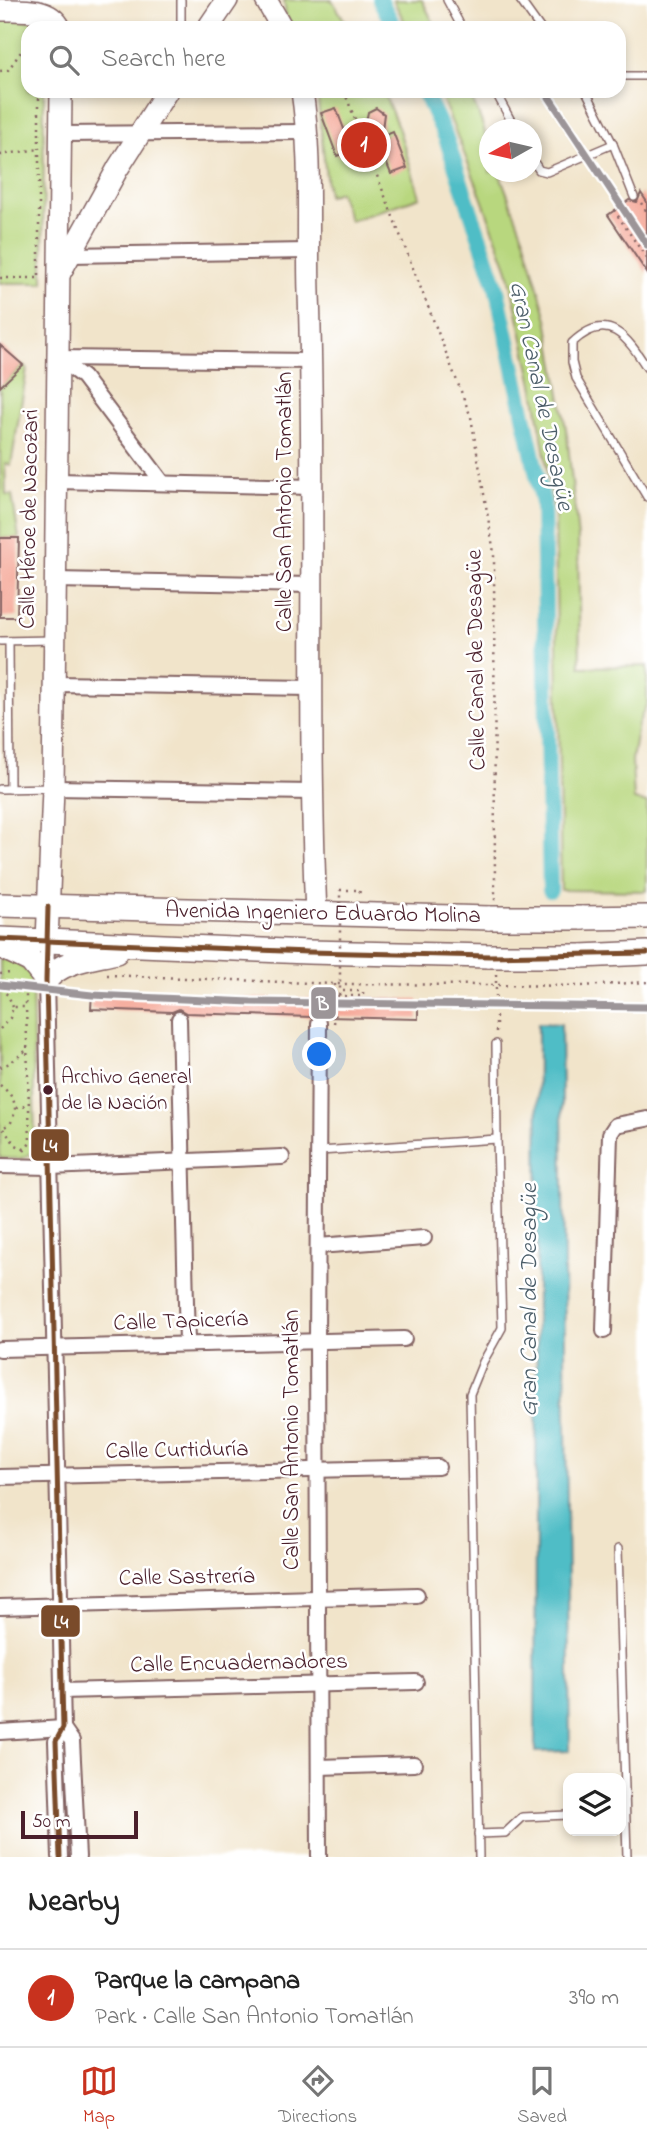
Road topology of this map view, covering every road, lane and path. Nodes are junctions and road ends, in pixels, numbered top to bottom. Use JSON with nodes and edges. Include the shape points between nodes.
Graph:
{"nodes":[{"id":1,"x":181,"y":0,"type":"edge"},
{"id":2,"x":227,"y":0,"type":"edge"},
{"id":3,"x":266,"y":0,"type":"edge"},
{"id":4,"x":447,"y":0,"type":"edge"},
{"id":5,"x":520,"y":0,"type":"edge"},
{"id":6,"x":9,"y":7,"type":"edge"},
{"id":7,"x":55,"y":21,"type":"edge"},
{"id":8,"x":181,"y":21,"type":"edge"},
{"id":9,"x":213,"y":21,"type":"edge"},
{"id":10,"x":278,"y":21,"type":"edge"},
{"id":11,"x":458,"y":21,"type":"edge"},
{"id":12,"x":535,"y":21,"type":"edge"},
{"id":13,"x":21,"y":52,"type":"edge"},
{"id":14,"x":0,"y":71,"type":"edge"},
{"id":15,"x":626,"y":76,"type":"edge"},
{"id":16,"x":647,"y":76,"type":"edge"},
{"id":17,"x":39,"y":98,"type":"edge"},
{"id":18,"x":61,"y":98,"type":"edge"},
{"id":19,"x":162,"y":98,"type":"edge"},
{"id":20,"x":303,"y":98,"type":"edge"},
{"id":21,"x":347,"y":98,"type":"edge"},
{"id":22,"x":499,"y":98,"type":"edge"},
{"id":23,"x":590,"y":98,"type":"edge"},
{"id":24,"x":510,"y":119,"type":"edge"},
{"id":25,"x":306,"y":132,"type":"junction"},
{"id":26,"x":139,"y":133,"type":"junction"},
{"id":27,"x":61,"y":134,"type":"junction"},
{"id":28,"x":613,"y":144,"type":"junction"},
{"id":29,"x":39,"y":149,"type":"junction"},
{"id":30,"x":0,"y":155,"type":"edge"},
{"id":31,"x":542,"y":171,"type":"edge"},
{"id":32,"x":634,"y":197,"type":"dead end"},
{"id":33,"x":614,"y":210,"type":"dead end"},
{"id":34,"x":308,"y":251,"type":"junction"},
{"id":35,"x":70,"y":256,"type":"junction"},
{"id":36,"x":647,"y":259,"type":"edge"},
{"id":37,"x":59,"y":276,"type":"junction"},
{"id":38,"x":0,"y":278,"type":"edge"},
{"id":39,"x":58,"y":358,"type":"junction"},
{"id":40,"x":312,"y":361,"type":"junction"},
{"id":41,"x":647,"y":368,"type":"edge"},
{"id":42,"x":57,"y":481,"type":"junction"},
{"id":43,"x":163,"y":483,"type":"junction"},
{"id":44,"x":313,"y":487,"type":"junction"},
{"id":45,"x":647,"y":497,"type":"edge"},
{"id":46,"x":55,"y":580,"type":"junction"},
{"id":47,"x":311,"y":585,"type":"junction"},
{"id":48,"x":55,"y":640,"type":"junction"},
{"id":49,"x":4,"y":641,"type":"edge"},
{"id":50,"x":54,"y":684,"type":"junction"},
{"id":51,"x":311,"y":688,"type":"junction"},
{"id":52,"x":53,"y":788,"type":"junction"},
{"id":53,"x":0,"y":789,"type":"edge"},
{"id":54,"x":10,"y":789,"type":"junction"},
{"id":55,"x":313,"y":792,"type":"junction"},
{"id":56,"x":338,"y":895,"type":"dead end"},
{"id":57,"x":0,"y":905,"type":"edge"},
{"id":58,"x":48,"y":907,"type":"junction"},
{"id":59,"x":493,"y":913,"type":"junction"},
{"id":60,"x":316,"y":914,"type":"junction"},
{"id":61,"x":647,"y":917,"type":"edge"},
{"id":62,"x":0,"y":939,"type":"edge"},
{"id":63,"x":47,"y":942,"type":"junction"},
{"id":64,"x":0,"y":946,"type":"edge"},
{"id":65,"x":138,"y":946,"type":"junction"},
{"id":66,"x":647,"y":953,"type":"edge"},
{"id":67,"x":493,"y":959,"type":"junction"},
{"id":68,"x":15,"y":973,"type":"dead end"},
{"id":69,"x":0,"y":974,"type":"edge"},
{"id":70,"x":98,"y":974,"type":"dead end"},
{"id":71,"x":36,"y":980,"type":"junction"},
{"id":72,"x":647,"y":982,"type":"edge"},
{"id":73,"x":335,"y":984,"type":"junction"},
{"id":74,"x":0,"y":989,"type":"edge"},
{"id":75,"x":340,"y":991,"type":"junction"},
{"id":76,"x":13,"y":1007,"type":"junction"},
{"id":77,"x":26,"y":1007,"type":"junction"},
{"id":78,"x":179,"y":1019,"type":"dead end"},
{"id":79,"x":327,"y":1023,"type":"joint"},
{"id":80,"x":0,"y":1029,"type":"edge"},
{"id":81,"x":496,"y":1044,"type":"joint"},
{"id":82,"x":28,"y":1049,"type":"junction"},
{"id":83,"x":0,"y":1067,"type":"edge"},
{"id":84,"x":0,"y":1085,"type":"edge"},
{"id":85,"x":29,"y":1105,"type":"junction"},
{"id":86,"x":16,"y":1108,"type":"junction"},
{"id":87,"x":644,"y":1119,"type":"edge"},
{"id":88,"x":1,"y":1128,"type":"edge"},
{"id":89,"x":497,"y":1139,"type":"junction"},
{"id":90,"x":26,"y":1150,"type":"junction"},
{"id":91,"x":320,"y":1151,"type":"junction"},
{"id":92,"x":14,"y":1156,"type":"dead end"},
{"id":93,"x":282,"y":1157,"type":"dead end"},
{"id":94,"x":184,"y":1162,"type":"junction"},
{"id":95,"x":0,"y":1166,"type":"edge"},
{"id":96,"x":50,"y":1167,"type":"junction"},
{"id":97,"x":424,"y":1238,"type":"dead end"},
{"id":98,"x":318,"y":1246,"type":"junction"},
{"id":99,"x":604,"y":1331,"type":"dead end"},
{"id":100,"x":404,"y":1339,"type":"dead end"},
{"id":101,"x":317,"y":1341,"type":"junction"},
{"id":102,"x":187,"y":1343,"type":"junction"},
{"id":103,"x":54,"y":1348,"type":"junction"},
{"id":104,"x":0,"y":1349,"type":"edge"},
{"id":105,"x":438,"y":1467,"type":"dead end"},
{"id":106,"x":317,"y":1471,"type":"junction"},
{"id":107,"x":57,"y":1475,"type":"junction"},
{"id":108,"x":0,"y":1477,"type":"edge"},
{"id":109,"x":618,"y":1549,"type":"dead end"},
{"id":110,"x":417,"y":1595,"type":"dead end"},
{"id":111,"x":318,"y":1598,"type":"junction"},
{"id":112,"x":60,"y":1604,"type":"junction"},
{"id":113,"x":0,"y":1606,"type":"edge"},
{"id":114,"x":416,"y":1682,"type":"dead end"},
{"id":115,"x":318,"y":1685,"type":"junction"},
{"id":116,"x":62,"y":1691,"type":"junction"},
{"id":117,"x":63,"y":1728,"type":"junction"},
{"id":118,"x":0,"y":1732,"type":"edge"},
{"id":119,"x":414,"y":1764,"type":"dead end"},
{"id":120,"x":319,"y":1767,"type":"junction"},
{"id":121,"x":622,"y":1773,"type":"edge"},
{"id":122,"x":563,"y":1815,"type":"edge"},
{"id":123,"x":478,"y":1834,"type":"junction"},
{"id":124,"x":625,"y":1836,"type":"edge"},
{"id":125,"x":60,"y":1857,"type":"edge"},
{"id":126,"x":78,"y":1857,"type":"edge"},
{"id":127,"x":319,"y":1857,"type":"edge"},
{"id":128,"x":479,"y":1857,"type":"edge"},
{"id":129,"x":627,"y":1857,"type":"edge"}],
"edges":[{"from":1,"to":8,"type":"lane"},
{"from":2,"to":9,"type":"street"},
{"from":3,"to":10,"type":"street"},
{"from":4,"to":11,"type":"lane"},
{"from":5,"to":12,"type":"lane"},
{"from":6,"to":7,"type":"street","via":[[42,13]]},
{"from":13,"to":14,"type":"path","via":[[8,70]]},
{"from":15,"to":16,"type":"lane"},
{"from":17,"to":29,"type":"path"},
{"from":18,"to":27,"type":"street","name":"Calle Héroe de Nacozari"},
{"from":19,"to":26,"type":"street","name":"Calle Héroe de Nacozari"},
{"from":20,"to":25,"type":"street","name":"Calle San Antonio Tomatlán"},
{"from":21,"to":59,"type":"path","name":"Calle Canal de Desagüe","via":[[471,418],[494,553]]},
{"from":22,"to":24,"type":"lane"},
{"from":23,"to":28,"type":"lane"},
{"from":25,"to":26,"type":"street"},
{"from":25,"to":34,"type":"street","name":"Calle San Antonio Tomatlán"},
{"from":26,"to":27,"type":"street"},
{"from":26,"to":35,"type":"street","name":"Calle Héroe de Nacozari"},
{"from":27,"to":37,"type":"street","name":"Calle Héroe de Nacozari"},
{"from":28,"to":31,"type":"lane"},
{"from":28,"to":32,"type":"lane"},
{"from":29,"to":30,"type":"path"},
{"from":29,"to":38,"type":"path","via":[[38,278]]},
{"from":33,"to":36,"type":"path"},
{"from":34,"to":35,"type":"street"},
{"from":34,"to":40,"type":"street","name":"Calle San Antonio Tomatlán"},
{"from":35,"to":37,"type":"street","name":"Calle Héroe de Nacozari"},
{"from":37,"to":39,"type":"street","name":"Calle Héroe de Nacozari"},
{"from":39,"to":40,"type":"street"},
{"from":39,"to":42,"type":"street","name":"Calle Héroe de Nacozari"},
{"from":39,"to":43,"type":"street","via":[[83,377]]},
{"from":40,"to":44,"type":"street","name":"Calle San Antonio Tomatlán"},
{"from":41,"to":45,"type":"lane","via":[[628,340],[615,330],[598,327],[583,332],[572,343],[576,378]]},
{"from":42,"to":43,"type":"street"},
{"from":42,"to":46,"type":"street","name":"Calle Héroe de Nacozari"},
{"from":43,"to":44,"type":"street"},
{"from":44,"to":47,"type":"street","name":"Calle San Antonio Tomatlán"},
{"from":46,"to":47,"type":"street"},
{"from":46,"to":48,"type":"street","name":"Calle Héroe de Nacozari"},
{"from":47,"to":51,"type":"street","name":"Calle San Antonio Tomatlán"},
{"from":48,"to":49,"type":"lane"},
{"from":48,"to":50,"type":"street","name":"Calle Héroe de Nacozari"},
{"from":49,"to":54,"type":"lane"},
{"from":50,"to":51,"type":"street"},
{"from":50,"to":52,"type":"street","name":"Calle Héroe de Nacozari"},
{"from":51,"to":55,"type":"street","name":"Calle San Antonio Tomatlán"},
{"from":52,"to":54,"type":"lane"},
{"from":52,"to":55,"type":"street"},
{"from":52,"to":58,"type":"street","name":"Calle Héroe de Nacozari"},
{"from":53,"to":54,"type":"lane"},
{"from":55,"to":60,"type":"street","name":"Calle San Antonio Tomatlán"},
{"from":56,"to":75,"type":"path","bridge":true,"via":[[349,895],[360,895],[360,890],[340,890],[340,903],[340,915],[340,928],[340,941]]},
{"from":57,"to":58,"type":"main road","name":"Avenida Ingeniero Eduardo Molina"},
{"from":58,"to":60,"type":"main road","name":"Avenida Ingeniero Eduardo Molina"},
{"from":58,"to":63,"type":"street","name":"Calle Héroe de Nacozari"},
{"from":59,"to":60,"type":"main road","name":"Avenida Ingeniero Eduardo Molina"},
{"from":59,"to":61,"type":"main road","name":"Avenida Ingeniero Eduardo Molina","bridge":true},
{"from":62,"to":63,"type":"main road","name":"Avenida Ingeniero Eduardo Molina"},
{"from":63,"to":65,"type":"main road","name":"Avenida Ingeniero Eduardo Molina"},
{"from":63,"to":71,"type":"street","name":"Calle Héroe de Nacozari"},
{"from":64,"to":71,"type":"main road","via":[[32,961]]},
{"from":65,"to":67,"type":"main road","name":"Avenida Ingeniero Eduardo Molina"},
{"from":65,"to":71,"type":"main road","via":[[64,965]]},
{"from":66,"to":67,"type":"main road","name":"Avenida Ingeniero Eduardo Molina","bridge":true},
{"from":67,"to":81,"type":"path"},
{"from":68,"to":69,"type":"path"},
{"from":70,"to":73,"type":"path"},
{"from":71,"to":77,"type":"path"},
{"from":71,"to":96,"type":"street","name":"Calle Héroe de Nacozari"},
{"from":72,"to":73,"type":"path","bridge":true,"via":[[582,986]]},
{"from":73,"to":75,"type":"path","via":[[335,996],[363,996],[363,991]]},
{"from":74,"to":76,"type":"path"},
{"from":75,"to":79,"type":"path","bridge":true},
{"from":76,"to":77,"type":"path"},
{"from":76,"to":80,"type":"path"},
{"from":77,"to":82,"type":"path"},
{"from":78,"to":94,"type":"street"},
{"from":79,"to":91,"type":"street","name":"Calle San Antonio Tomatlán"},
{"from":81,"to":89,"type":"lane"},
{"from":82,"to":83,"type":"path"},
{"from":82,"to":85,"type":"path"},
{"from":84,"to":86,"type":"path"},
{"from":85,"to":86,"type":"path"},
{"from":85,"to":90,"type":"path","via":[[30,1143]]},
{"from":86,"to":88,"type":"path","via":[[10,1124]]},
{"from":87,"to":99,"type":"street","via":[[616,1125],[610,1134]]},
{"from":88,"to":90,"type":"path"},
{"from":89,"to":91,"type":"lane"},
{"from":89,"to":123,"type":"lane","via":[[502,1328],[470,1394]]},
{"from":90,"to":92,"type":"path"},
{"from":91,"to":98,"type":"street","name":"Calle San Antonio Tomatlán"},
{"from":93,"to":94,"type":"street"},
{"from":94,"to":96,"type":"street"},
{"from":94,"to":102,"type":"street"},
{"from":95,"to":96,"type":"street"},
{"from":96,"to":103,"type":"street","name":"Calle Héroe de Nacozari"},
{"from":97,"to":98,"type":"street"},
{"from":98,"to":101,"type":"street","name":"Calle San Antonio Tomatlán"},
{"from":100,"to":101,"type":"street","name":"Calle Tapicería"},
{"from":101,"to":102,"type":"street","name":"Calle Tapicería"},
{"from":101,"to":106,"type":"street","name":"Calle San Antonio Tomatlán"},
{"from":102,"to":103,"type":"street","name":"Calle Tapicería"},
{"from":103,"to":104,"type":"street","name":"Calle Tapicería"},
{"from":103,"to":107,"type":"street","name":"Calle Héroe de Nacozari"},
{"from":105,"to":106,"type":"street","name":"Calle Curtiduría"},
{"from":106,"to":107,"type":"street","name":"Calle Curtiduría"},
{"from":106,"to":111,"type":"street","name":"Calle San Antonio Tomatlán"},
{"from":107,"to":108,"type":"street","name":"Calle Curtiduría"},
{"from":107,"to":112,"type":"street","name":"Calle Héroe de Nacozari"},
{"from":109,"to":121,"type":"lane"},
{"from":110,"to":111,"type":"street","name":"Calle Sastrería"},
{"from":111,"to":112,"type":"street","name":"Calle Sastrería"},
{"from":111,"to":115,"type":"street","name":"Calle San Antonio Tomatlán"},
{"from":112,"to":113,"type":"street","name":"Calle Sastrería"},
{"from":112,"to":116,"type":"street","name":"Calle Héroe de Nacozari"},
{"from":114,"to":115,"type":"street","name":"Calle Encuadernadores"},
{"from":115,"to":116,"type":"street","name":"Calle Encuadernadores"},
{"from":115,"to":120,"type":"street","name":"Calle San Antonio Tomatlán"},
{"from":116,"to":117,"type":"street","name":"Calle Héroe de Nacozari"},
{"from":117,"to":118,"type":"street"},
{"from":117,"to":125,"type":"street","name":"Calle Héroe de Nacozari","via":[[56,1741]]},
{"from":117,"to":126,"type":"street","name":"Calle Héroe de Nacozari","via":[[72,1741]]},
{"from":119,"to":120,"type":"street"},
{"from":120,"to":127,"type":"street","name":"Calle San Antonio Tomatlán"},
{"from":122,"to":123,"type":"lane","via":[[522,1817],[505,1833]]},
{"from":123,"to":128,"type":"lane"},
{"from":124,"to":129,"type":"lane"}]}
